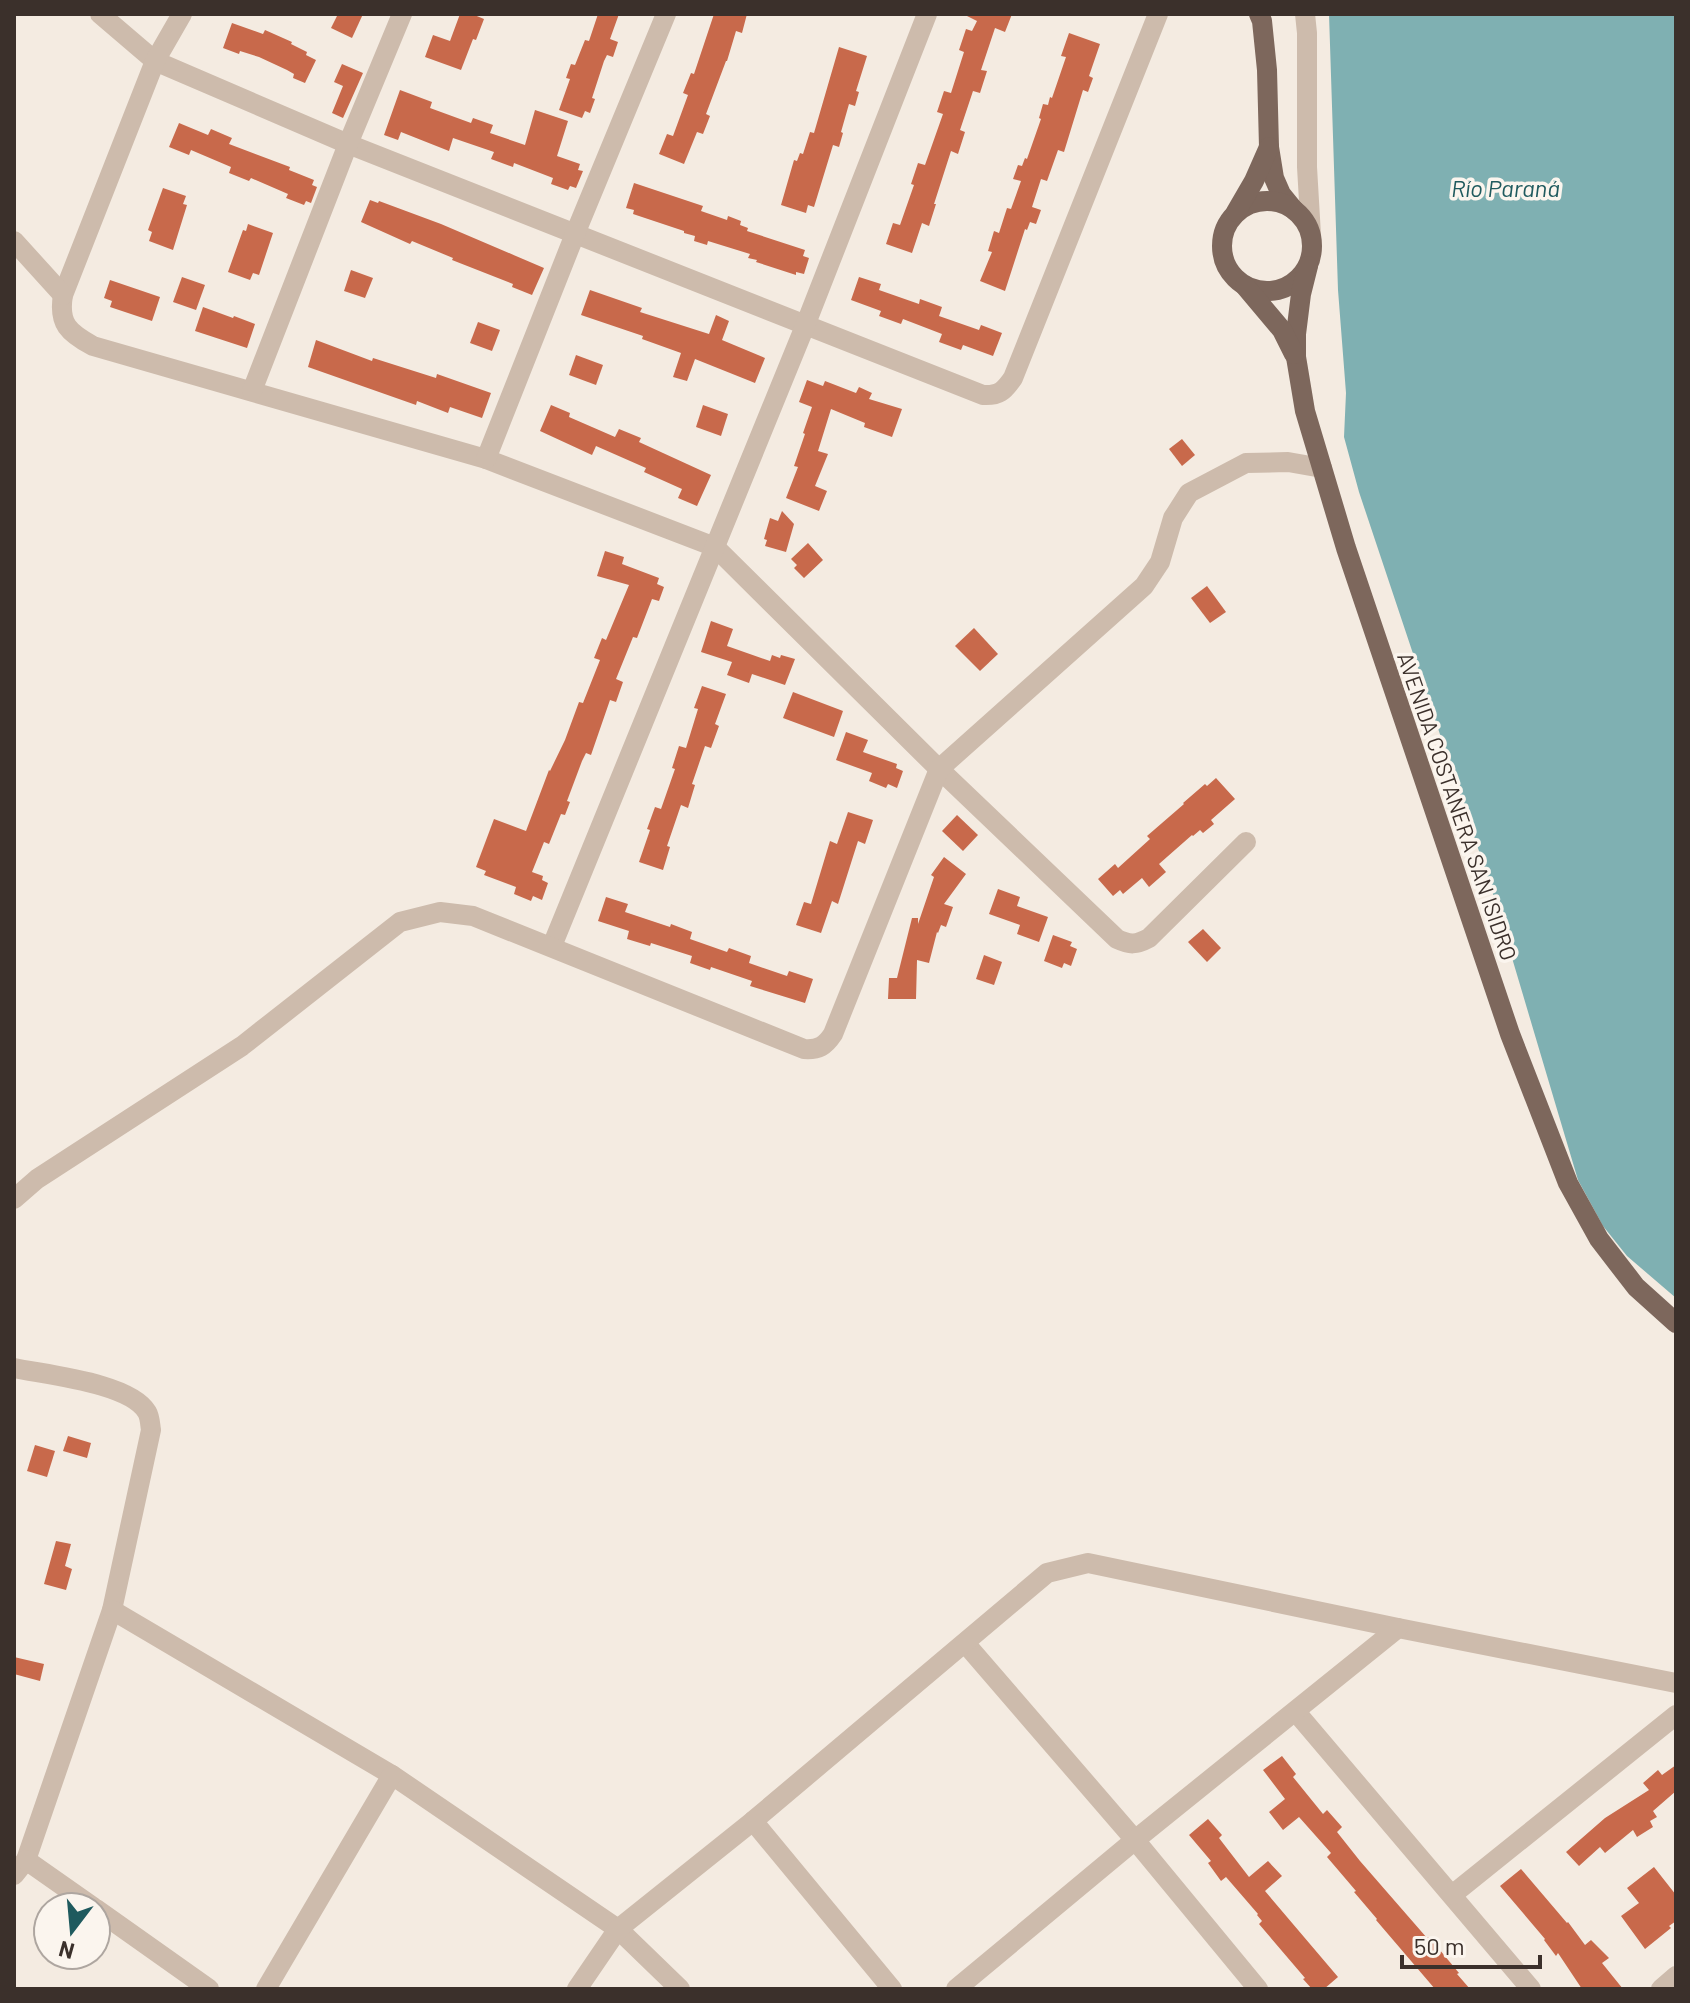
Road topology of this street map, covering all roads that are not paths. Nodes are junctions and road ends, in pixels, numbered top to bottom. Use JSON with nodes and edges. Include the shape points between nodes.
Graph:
{"nodes":[{"id":1,"x":100,"y":14,"type":"edge"},
{"id":2,"x":182,"y":14,"type":"edge"},
{"id":3,"x":402,"y":14,"type":"edge"},
{"id":4,"x":666,"y":14,"type":"edge"},
{"id":5,"x":927,"y":14,"type":"edge"},
{"id":6,"x":1158,"y":14,"type":"edge"},
{"id":7,"x":1259,"y":14,"type":"edge"},
{"id":8,"x":1305,"y":14,"type":"edge"},
{"id":9,"x":155,"y":61,"type":"junction"},
{"id":10,"x":348,"y":144,"type":"junction"},
{"id":11,"x":1269,"y":147,"type":"junction"},
{"id":12,"x":1294,"y":210,"type":"junction"},
{"id":13,"x":1232,"y":218,"type":"junction"},
{"id":14,"x":575,"y":234,"type":"junction"},
{"id":15,"x":1311,"y":235,"type":"junction"},
{"id":16,"x":14,"y":241,"type":"edge"},
{"id":17,"x":1308,"y":266,"type":"junction"},
{"id":18,"x":1245,"y":286,"type":"junction"},
{"id":19,"x":63,"y":295,"type":"junction"},
{"id":20,"x":805,"y":326,"type":"junction"},
{"id":21,"x":1296,"y":357,"type":"junction"},
{"id":22,"x":252,"y":391,"type":"junction"},
{"id":23,"x":486,"y":459,"type":"junction"},
{"id":24,"x":1322,"y":468,"type":"junction"},
{"id":25,"x":715,"y":547,"type":"junction"},
{"id":26,"x":939,"y":769,"type":"junction"},
{"id":27,"x":1246,"y":842,"type":"dead end"},
{"id":28,"x":552,"y":946,"type":"junction"},
{"id":29,"x":14,"y":1199,"type":"edge"},
{"id":30,"x":1675,"y":1321,"type":"edge"},
{"id":31,"x":14,"y":1368,"type":"edge"},
{"id":32,"x":112,"y":1610,"type":"junction"},
{"id":33,"x":1398,"y":1628,"type":"junction"},
{"id":34,"x":965,"y":1643,"type":"junction"},
{"id":35,"x":1676,"y":1683,"type":"edge"},
{"id":36,"x":1296,"y":1712,"type":"junction"},
{"id":37,"x":1676,"y":1715,"type":"edge"},
{"id":38,"x":392,"y":1775,"type":"junction"},
{"id":39,"x":753,"y":1821,"type":"junction"},
{"id":40,"x":1135,"y":1840,"type":"junction"},
{"id":41,"x":20,"y":1867,"type":"edge"},
{"id":42,"x":63,"y":1891,"type":"edge"},
{"id":43,"x":1452,"y":1895,"type":"junction"},
{"id":44,"x":112,"y":1921,"type":"edge"},
{"id":45,"x":618,"y":1929,"type":"junction"},
{"id":46,"x":1676,"y":1976,"type":"edge"},
{"id":47,"x":209,"y":1989,"type":"edge"},
{"id":48,"x":266,"y":1989,"type":"edge"},
{"id":49,"x":577,"y":1989,"type":"edge"},
{"id":50,"x":680,"y":1989,"type":"edge"},
{"id":51,"x":892,"y":1989,"type":"edge"},
{"id":52,"x":956,"y":1989,"type":"edge"},
{"id":53,"x":1258,"y":1989,"type":"edge"},
{"id":54,"x":1531,"y":1989,"type":"edge"},
{"id":55,"x":1661,"y":1989,"type":"edge"}],
"edges":[{"from":1,"to":9,"type":"street"},
{"from":2,"to":9,"type":"street"},
{"from":3,"to":10,"type":"street"},
{"from":4,"to":14,"type":"street"},
{"from":5,"to":20,"type":"street"},
{"from":6,"to":20,"type":"street","via":[[1005,391],[983,395]]},
{"from":7,"to":11,"type":"main road"},
{"from":8,"to":15,"type":"street","name":"AVENIDA COSTANERA SAN ISIDRO"},
{"from":9,"to":10,"type":"street"},
{"from":9,"to":19,"type":"street"},
{"from":10,"to":14,"type":"street"},
{"from":10,"to":22,"type":"street"},
{"from":11,"to":12,"type":"main road","via":[[1274,178]]},
{"from":11,"to":13,"type":"main road"},
{"from":12,"to":13,"type":"main road","via":[[1262,202]]},
{"from":12,"to":15,"type":"main road"},
{"from":13,"to":18,"type":"main road","via":[[1225,229],[1223,255]]},
{"from":14,"to":20,"type":"street"},
{"from":14,"to":23,"type":"street"},
{"from":15,"to":17,"type":"main road","name":"AVENIDA COSTANERA SAN ISIDRO"},
{"from":16,"to":19,"type":"street"},
{"from":17,"to":18,"type":"main road","via":[[1288,287],[1259,291]]},
{"from":17,"to":21,"type":"main road","name":"AVENIDA COSTANERA SAN ISIDRO"},
{"from":18,"to":21,"type":"main road","via":[[1282,330]]},
{"from":19,"to":22,"type":"street","via":[[64,322],[73,335],[93,346]]},
{"from":20,"to":25,"type":"street"},
{"from":21,"to":24,"type":"main road","name":"AVENIDA COSTANERA SAN ISIDRO"},
{"from":22,"to":23,"type":"street"},
{"from":23,"to":25,"type":"street"},
{"from":24,"to":26,"type":"street","via":[[1246,463],[1189,493],[1144,586]]},
{"from":24,"to":30,"type":"main road","name":"AVENIDA COSTANERA SAN ISIDRO","via":[[1510,1034],[1568,1183],[1599,1239],[1636,1287]]},
{"from":25,"to":26,"type":"street"},
{"from":25,"to":28,"type":"street"},
{"from":26,"to":27,"type":"street","via":[[1127,944],[1149,938]]},
{"from":26,"to":28,"type":"street","via":[[833,1034],[815,1050]]},
{"from":28,"to":29,"type":"street","via":[[473,916],[440,912],[400,922],[242,1046]]},
{"from":31,"to":32,"type":"street","via":[[113,1388],[133,1397],[149,1413],[151,1430]]},
{"from":32,"to":38,"type":"street"},
{"from":32,"to":41,"type":"street"},
{"from":33,"to":34,"type":"street","via":[[1088,1563],[1047,1573]]},
{"from":33,"to":35,"type":"street"},
{"from":33,"to":36,"type":"street"},
{"from":34,"to":39,"type":"street"},
{"from":34,"to":40,"type":"street"},
{"from":36,"to":40,"type":"street"},
{"from":36,"to":43,"type":"street"},
{"from":37,"to":43,"type":"street"},
{"from":38,"to":45,"type":"street"},
{"from":38,"to":48,"type":"street"},
{"from":39,"to":45,"type":"street"},
{"from":39,"to":51,"type":"street"},
{"from":40,"to":52,"type":"street"},
{"from":40,"to":53,"type":"street"},
{"from":41,"to":42,"type":"street"},
{"from":43,"to":54,"type":"street"},
{"from":44,"to":47,"type":"street"},
{"from":45,"to":49,"type":"street"},
{"from":45,"to":50,"type":"street"},
{"from":46,"to":55,"type":"street"}]}
